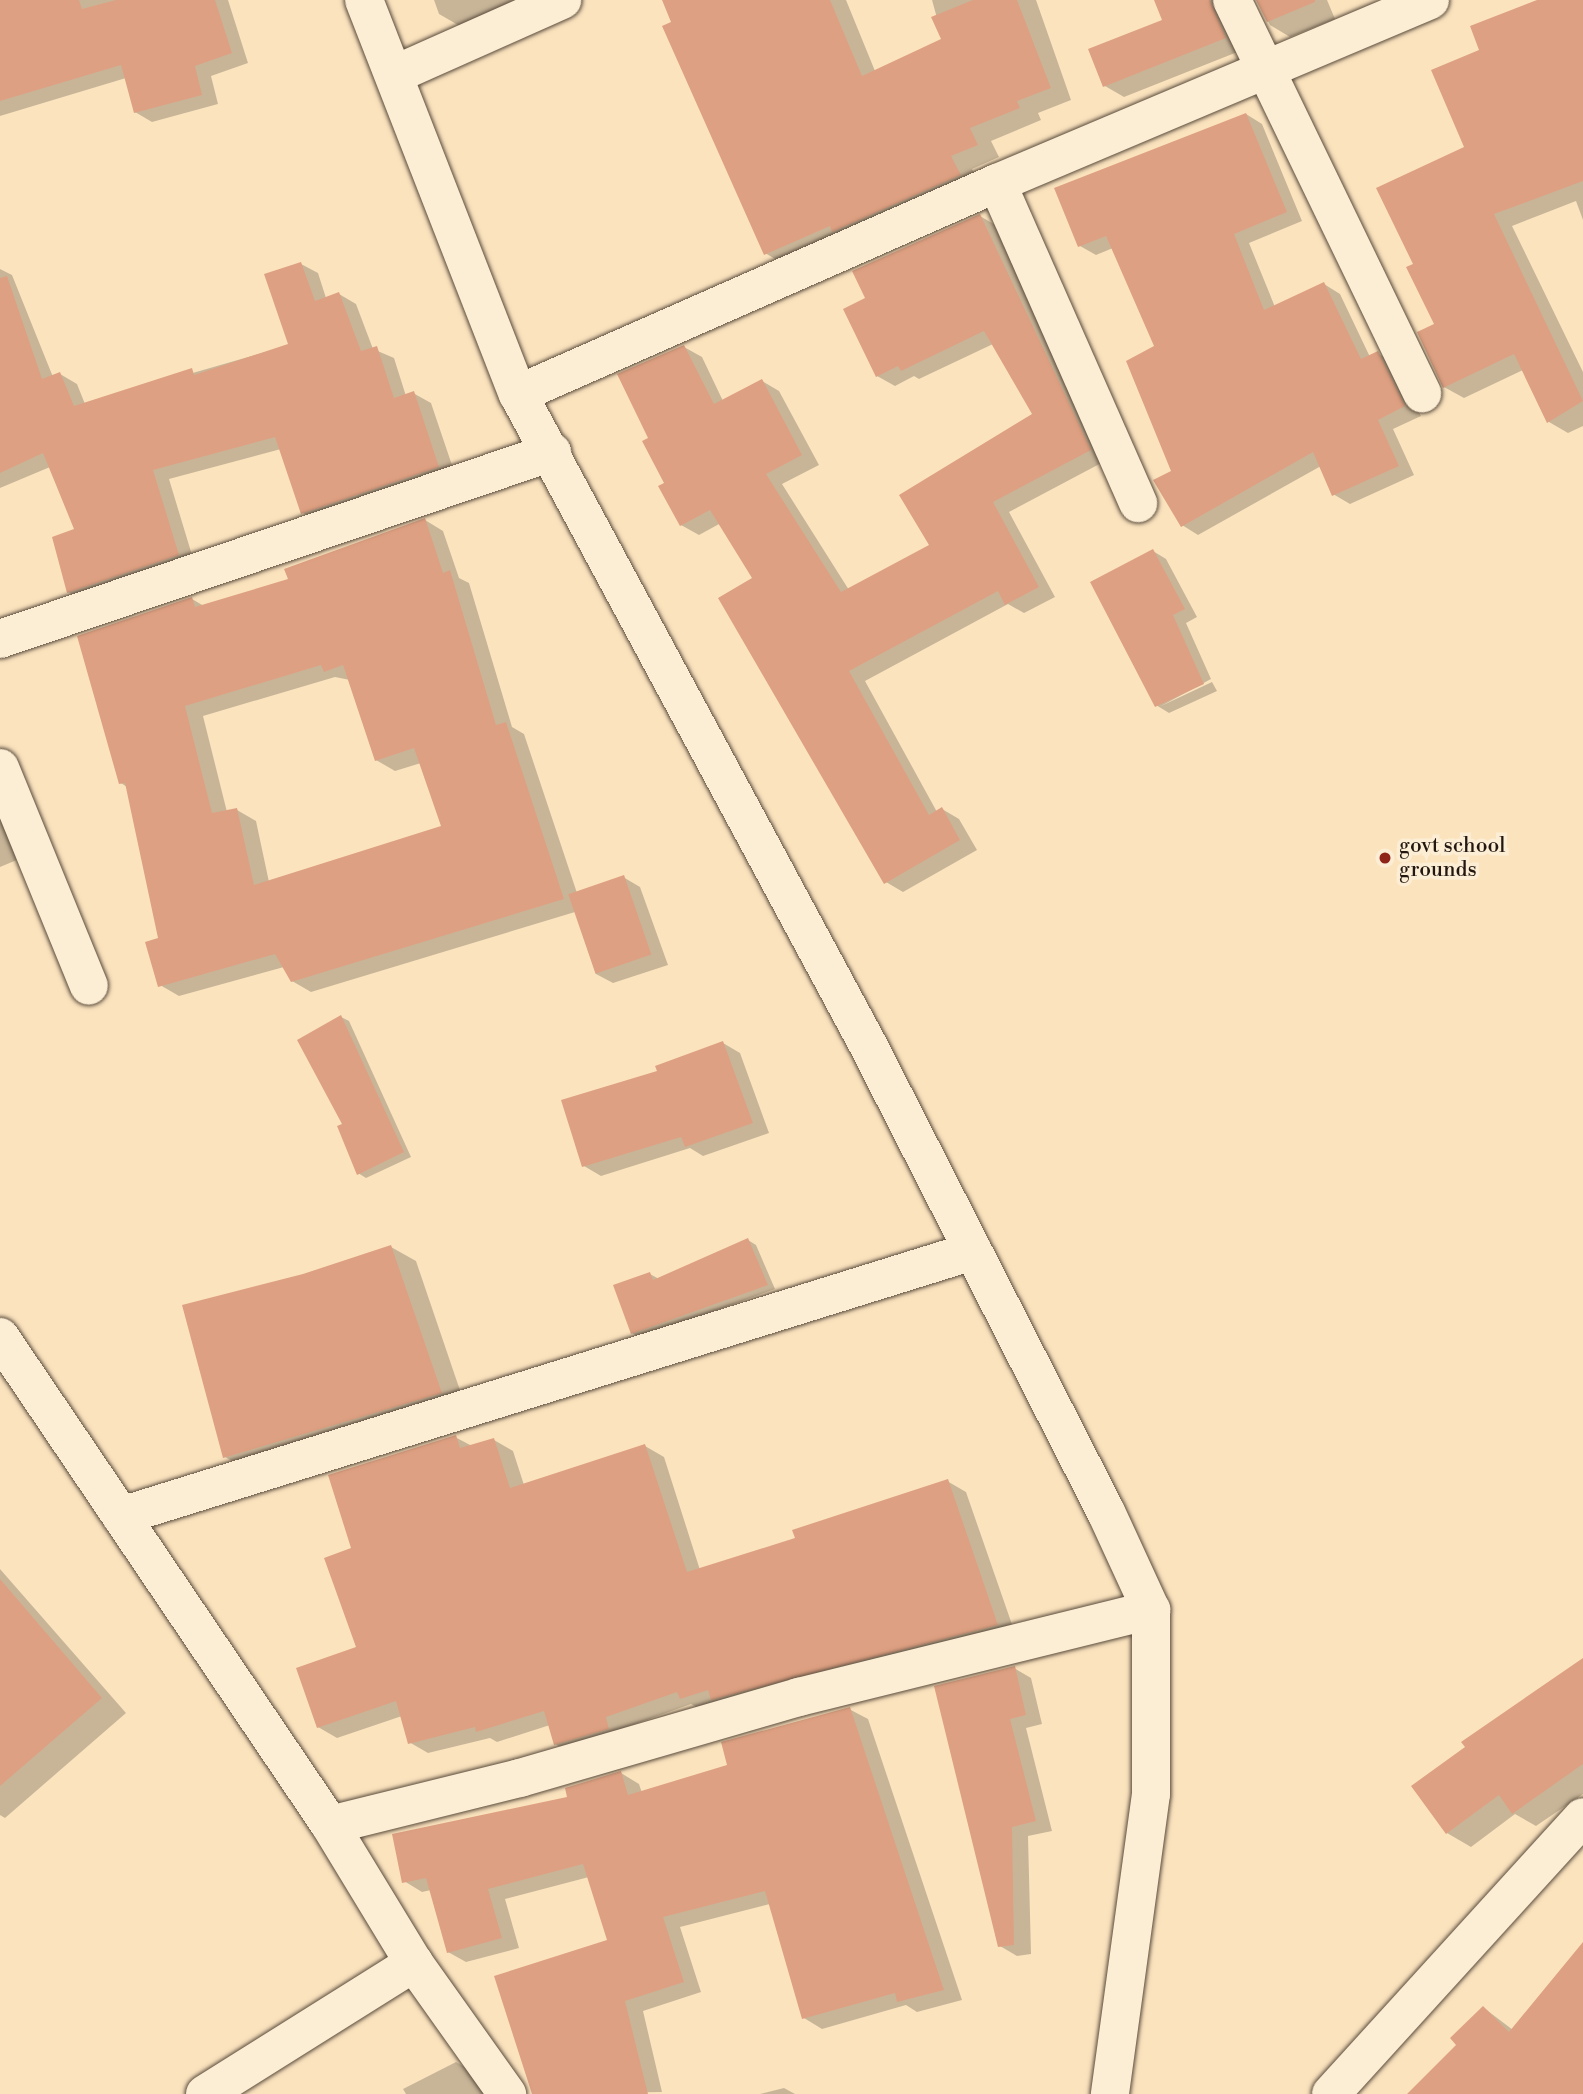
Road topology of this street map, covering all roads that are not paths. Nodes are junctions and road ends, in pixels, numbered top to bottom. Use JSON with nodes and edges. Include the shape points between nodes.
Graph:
{"nodes":[{"id":1,"x":364,"y":0,"type":"edge"},
{"id":2,"x":562,"y":0,"type":"edge"},
{"id":3,"x":1232,"y":0,"type":"edge"},
{"id":4,"x":1430,"y":0,"type":"edge"},
{"id":5,"x":1262,"y":70,"type":"junction"},
{"id":6,"x":396,"y":74,"type":"junction"},
{"id":7,"x":997,"y":183,"type":"junction"},
{"id":8,"x":1422,"y":393,"type":"dead end"},
{"id":9,"x":517,"y":394,"type":"junction"},
{"id":10,"x":552,"y":452,"type":"junction"},
{"id":11,"x":1139,"y":503,"type":"dead end"},
{"id":12,"x":0,"y":639,"type":"edge"},
{"id":13,"x":0,"y":768,"type":"edge"},
{"id":14,"x":89,"y":986,"type":"dead end"},
{"id":15,"x":973,"y":1251,"type":"junction"},
{"id":16,"x":0,"y":1337,"type":"edge"},
{"id":17,"x":121,"y":1516,"type":"junction"},
{"id":18,"x":1151,"y":1610,"type":"junction"},
{"id":19,"x":1583,"y":1817,"type":"edge"},
{"id":20,"x":330,"y":1825,"type":"junction"},
{"id":21,"x":414,"y":1963,"type":"junction"},
{"id":22,"x":205,"y":2094,"type":"edge"},
{"id":23,"x":507,"y":2094,"type":"edge"},
{"id":24,"x":1110,"y":2094,"type":"edge"},
{"id":25,"x":1331,"y":2094,"type":"edge"}],
"edges":[{"from":1,"to":6,"type":"street"},
{"from":2,"to":6,"type":"street"},
{"from":3,"to":5,"type":"street"},
{"from":4,"to":5,"type":"street"},
{"from":5,"to":7,"type":"street"},
{"from":5,"to":8,"type":"street"},
{"from":6,"to":9,"type":"street"},
{"from":7,"to":9,"type":"street"},
{"from":7,"to":11,"type":"street"},
{"from":9,"to":10,"type":"street"},
{"from":10,"to":12,"type":"street"},
{"from":10,"to":15,"type":"street"},
{"from":13,"to":14,"type":"street"},
{"from":15,"to":17,"type":"street"},
{"from":15,"to":18,"type":"street"},
{"from":16,"to":17,"type":"street"},
{"from":17,"to":20,"type":"street"},
{"from":18,"to":20,"type":"street","via":[[799,1697],[520,1778]]},
{"from":18,"to":24,"type":"street","via":[[1151,1794]]},
{"from":19,"to":25,"type":"street"},
{"from":20,"to":21,"type":"street"},
{"from":21,"to":22,"type":"street"},
{"from":21,"to":23,"type":"street"}]}
